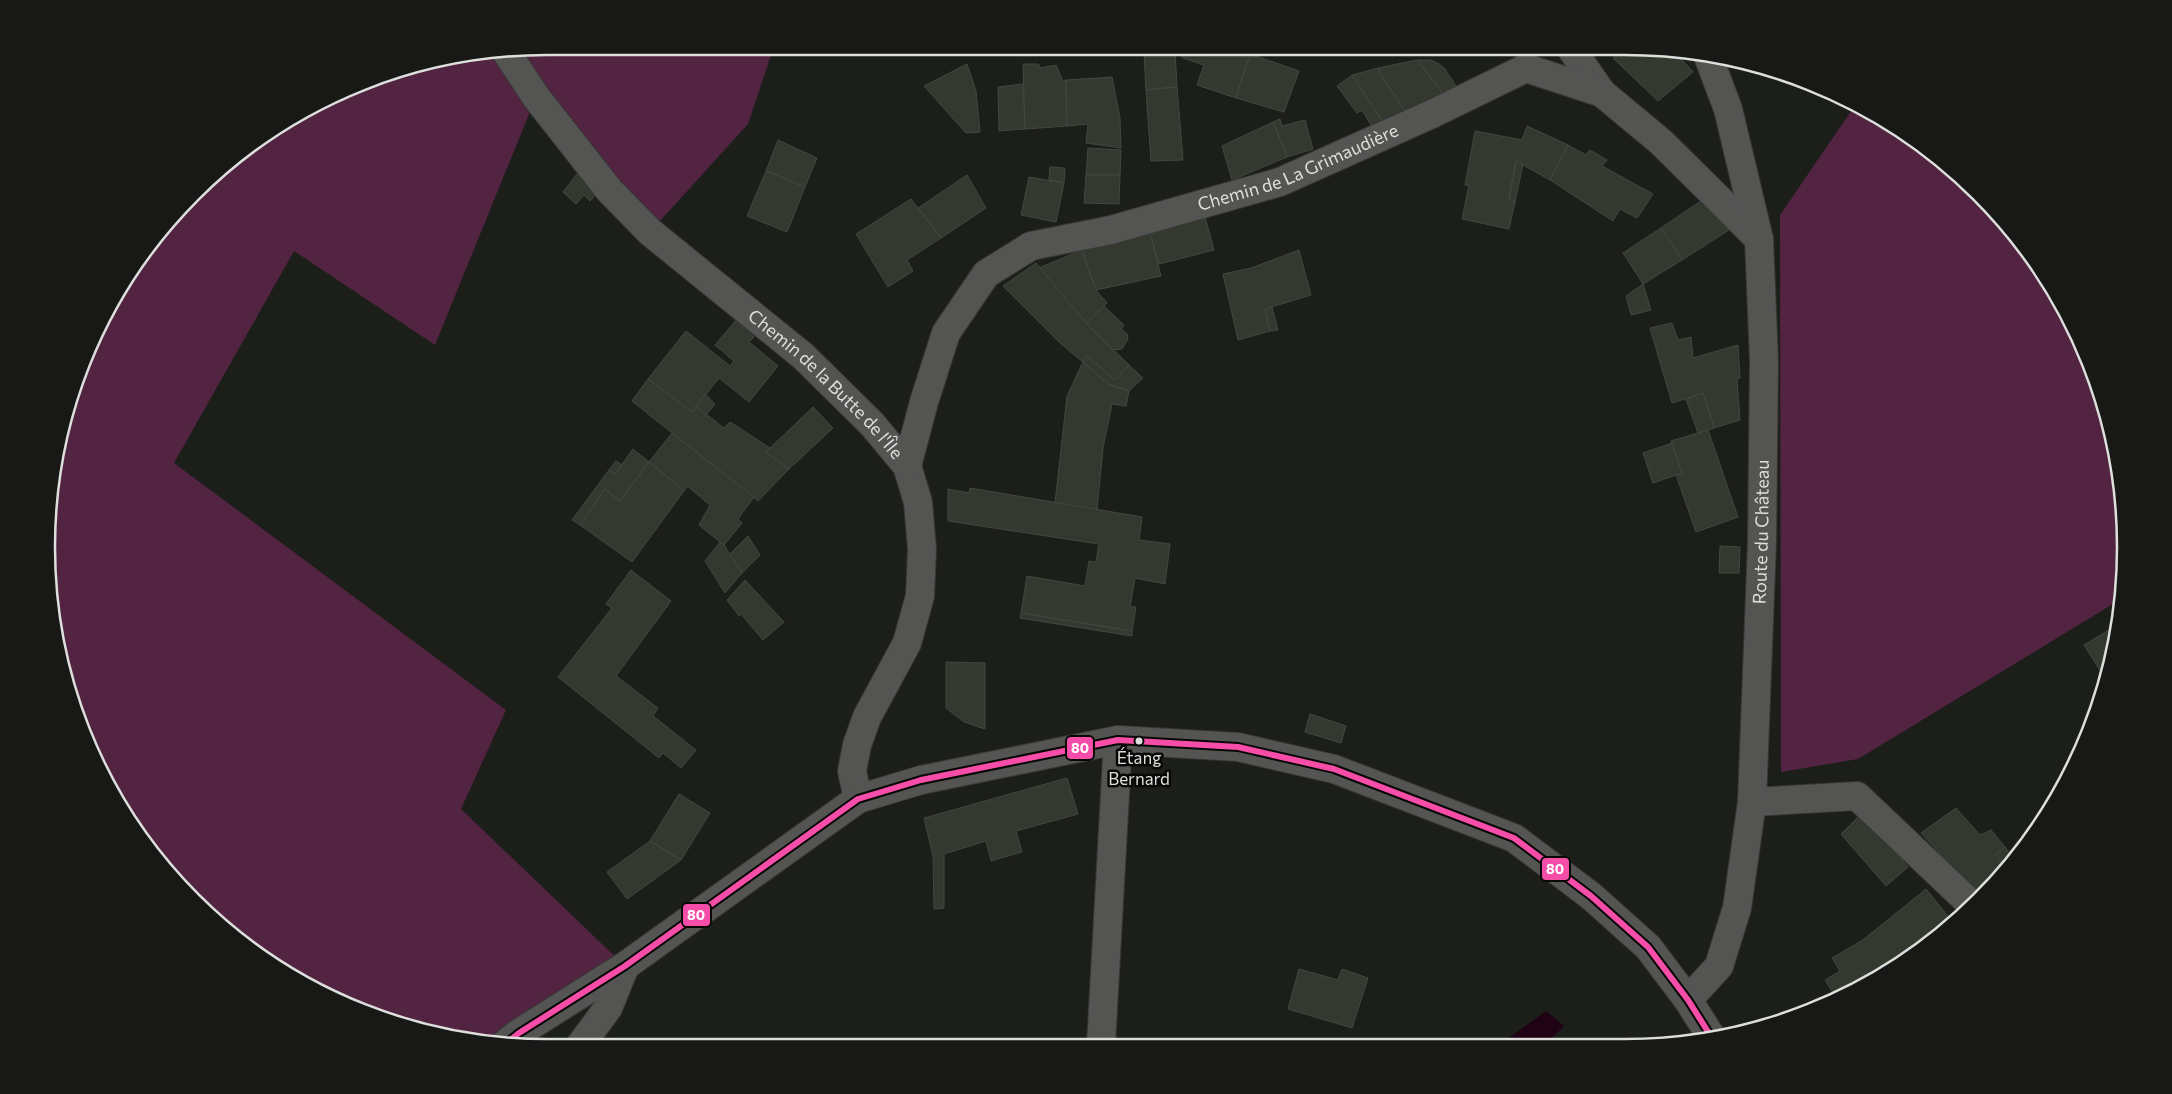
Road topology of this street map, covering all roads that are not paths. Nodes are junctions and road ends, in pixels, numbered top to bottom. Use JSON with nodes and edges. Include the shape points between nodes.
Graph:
{"nodes":[{"id":1,"x":1576,"y":55,"type":"edge"},
{"id":2,"x":509,"y":57,"type":"edge"},
{"id":3,"x":1710,"y":62,"type":"edge"},
{"id":4,"x":1602,"y":93,"type":"junction"},
{"id":5,"x":1759,"y":239,"type":"junction"},
{"id":6,"x":907,"y":466,"type":"junction"},
{"id":7,"x":1118,"y":740,"type":"junction"},
{"id":8,"x":858,"y":799,"type":"junction"},
{"id":9,"x":1752,"y":802,"type":"junction"},
{"id":10,"x":1967,"y":900,"type":"edge"},
{"id":11,"x":625,"y":966,"type":"junction"},
{"id":12,"x":1688,"y":1000,"type":"junction"},
{"id":13,"x":1708,"y":1032,"type":"edge"},
{"id":14,"x":513,"y":1038,"type":"edge"},
{"id":15,"x":584,"y":1039,"type":"edge"},
{"id":16,"x":1101,"y":1039,"type":"edge"}],
"edges":[{"from":1,"to":4,"type":"street"},
{"from":2,"to":6,"type":"street","name":"Chemin de la Butte de l'Île","via":[[536,97],[609,190],[650,232],[804,356],[872,424]]},
{"from":3,"to":5,"type":"street","name":"Route du Château","via":[[1728,109]]},
{"from":4,"to":5,"type":"street","name":"Chemin de La Grimaudière","via":[[1661,142]]},
{"from":4,"to":6,"type":"street","name":"Chemin de La Grimaudière","via":[[1526,68],[1434,114],[1280,182],[1110,230],[1031,246],[986,274],[946,333]]},
{"from":5,"to":9,"type":"street","name":"Route du Château","via":[[1764,361],[1762,532]]},
{"from":6,"to":8,"type":"street","name":"Chemin de la Butte de l'Île","via":[[918,502],[922,549],[920,596],[907,643],[867,717],[857,745],[852,771]]},
{"from":7,"to":8,"type":"street","via":[[921,780]]},
{"from":7,"to":12,"type":"street","via":[[1238,748],[1334,770],[1514,838],[1591,896],[1648,947]]},
{"from":7,"to":16,"type":"street"},
{"from":8,"to":11,"type":"street"},
{"from":9,"to":10,"type":"street","via":[[1857,796]]},
{"from":9,"to":12,"type":"street","name":"Route du Château","via":[[1737,908],[1719,966]]},
{"from":11,"to":14,"type":"street"},
{"from":11,"to":15,"type":"street","via":[[608,1008]]},
{"from":12,"to":13,"type":"street"}]}
